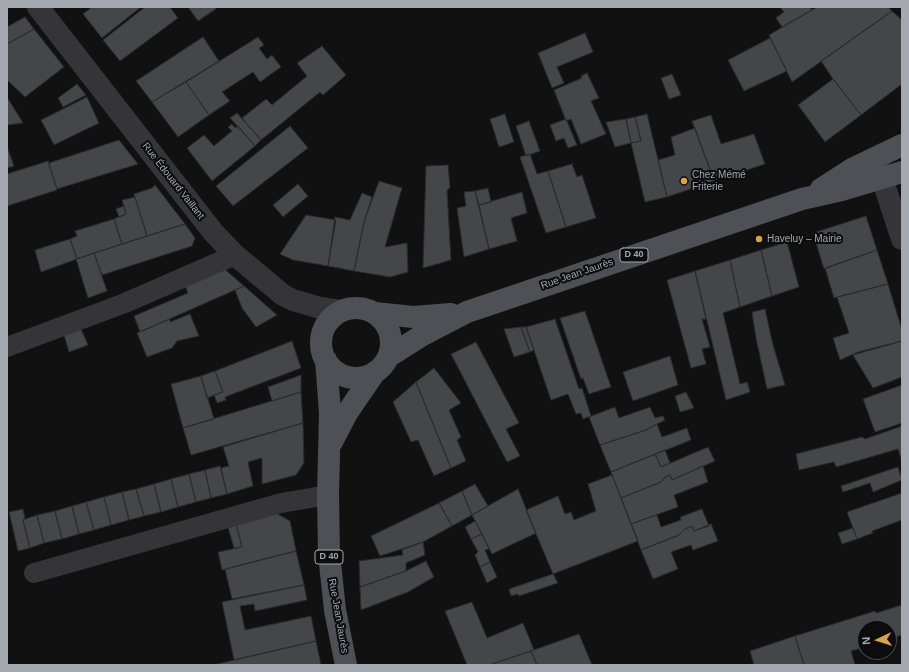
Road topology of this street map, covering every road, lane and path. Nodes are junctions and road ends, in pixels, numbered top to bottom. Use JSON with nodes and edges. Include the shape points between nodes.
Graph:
{"nodes":[{"id":1,"x":38,"y":7,"type":"edge"},
{"id":2,"x":902,"y":145,"type":"edge"},
{"id":3,"x":875,"y":157,"type":"junction"},
{"id":4,"x":892,"y":175,"type":"edge"},
{"id":5,"x":802,"y":199,"type":"junction"},
{"id":6,"x":902,"y":239,"type":"edge"},
{"id":7,"x":235,"y":255,"type":"junction"},
{"id":8,"x":340,"y":311,"type":"junction"},
{"id":9,"x":467,"y":312,"type":"junction"},
{"id":10,"x":375,"y":313,"type":"junction"},
{"id":11,"x":7,"y":347,"type":"edge"},
{"id":12,"x":326,"y":360,"type":"junction"},
{"id":13,"x":381,"y":365,"type":"junction"},
{"id":14,"x":330,"y":447,"type":"junction"},
{"id":15,"x":328,"y":495,"type":"junction"},
{"id":16,"x":34,"y":573,"type":"dead end"},
{"id":17,"x":346,"y":665,"type":"edge"}],
"edges":[{"from":1,"to":7,"type":"street","name":"Rue Édouard Vaillant","via":[[203,220]]},
{"from":2,"to":3,"type":"main road","name":"Rue Jean Jaurès","number":"D 40"},
{"from":3,"to":4,"type":"street"},
{"from":3,"to":5,"type":"main road","name":"Rue Jean Jaurès","number":"D 40"},
{"from":4,"to":5,"type":"main road","name":"Rue Jean Jaurès","number":"D 40"},
{"from":4,"to":6,"type":"street"},
{"from":5,"to":9,"type":"main road","name":"Rue Jean Jaurès","number":"D 40"},
{"from":7,"to":8,"type":"street","name":"Rue Édouard Vaillant","via":[[283,295],[320,308]]},
{"from":7,"to":11,"type":"lane","via":[[125,303]]},
{"from":8,"to":10,"type":"main road","name":"Rue Jean Jaurès","via":[[355,307]]},
{"from":8,"to":12,"type":"main road","name":"Rue Jean Jaurès","via":[[328,321],[324,330],[321,345]]},
{"from":9,"to":10,"type":"main road","name":"Rue Jean Jaurès","number":"D 40","via":[[413,317]]},
{"from":9,"to":13,"type":"main road","name":"Rue Jean Jaurès","number":"D 40","via":[[421,336]]},
{"from":10,"to":13,"type":"main road","name":"Rue Jean Jaurès","via":[[386,323],[392,342]]},
{"from":12,"to":13,"type":"main road","name":"Rue Jean Jaurès","via":[[336,371],[360,378]]},
{"from":12,"to":14,"type":"main road","name":"Rue Jean Jaurès","number":"D 40","via":[[330,401]]},
{"from":13,"to":14,"type":"main road","name":"Rue Jean Jaurès","number":"D 40","via":[[346,413]]},
{"from":14,"to":15,"type":"main road","name":"Rue Jean Jaurès","number":"D 40"},
{"from":15,"to":16,"type":"lane","via":[[281,503]]},
{"from":15,"to":17,"type":"main road","name":"Rue Jean Jaurès","number":"D 40","via":[[331,582]]}]}
